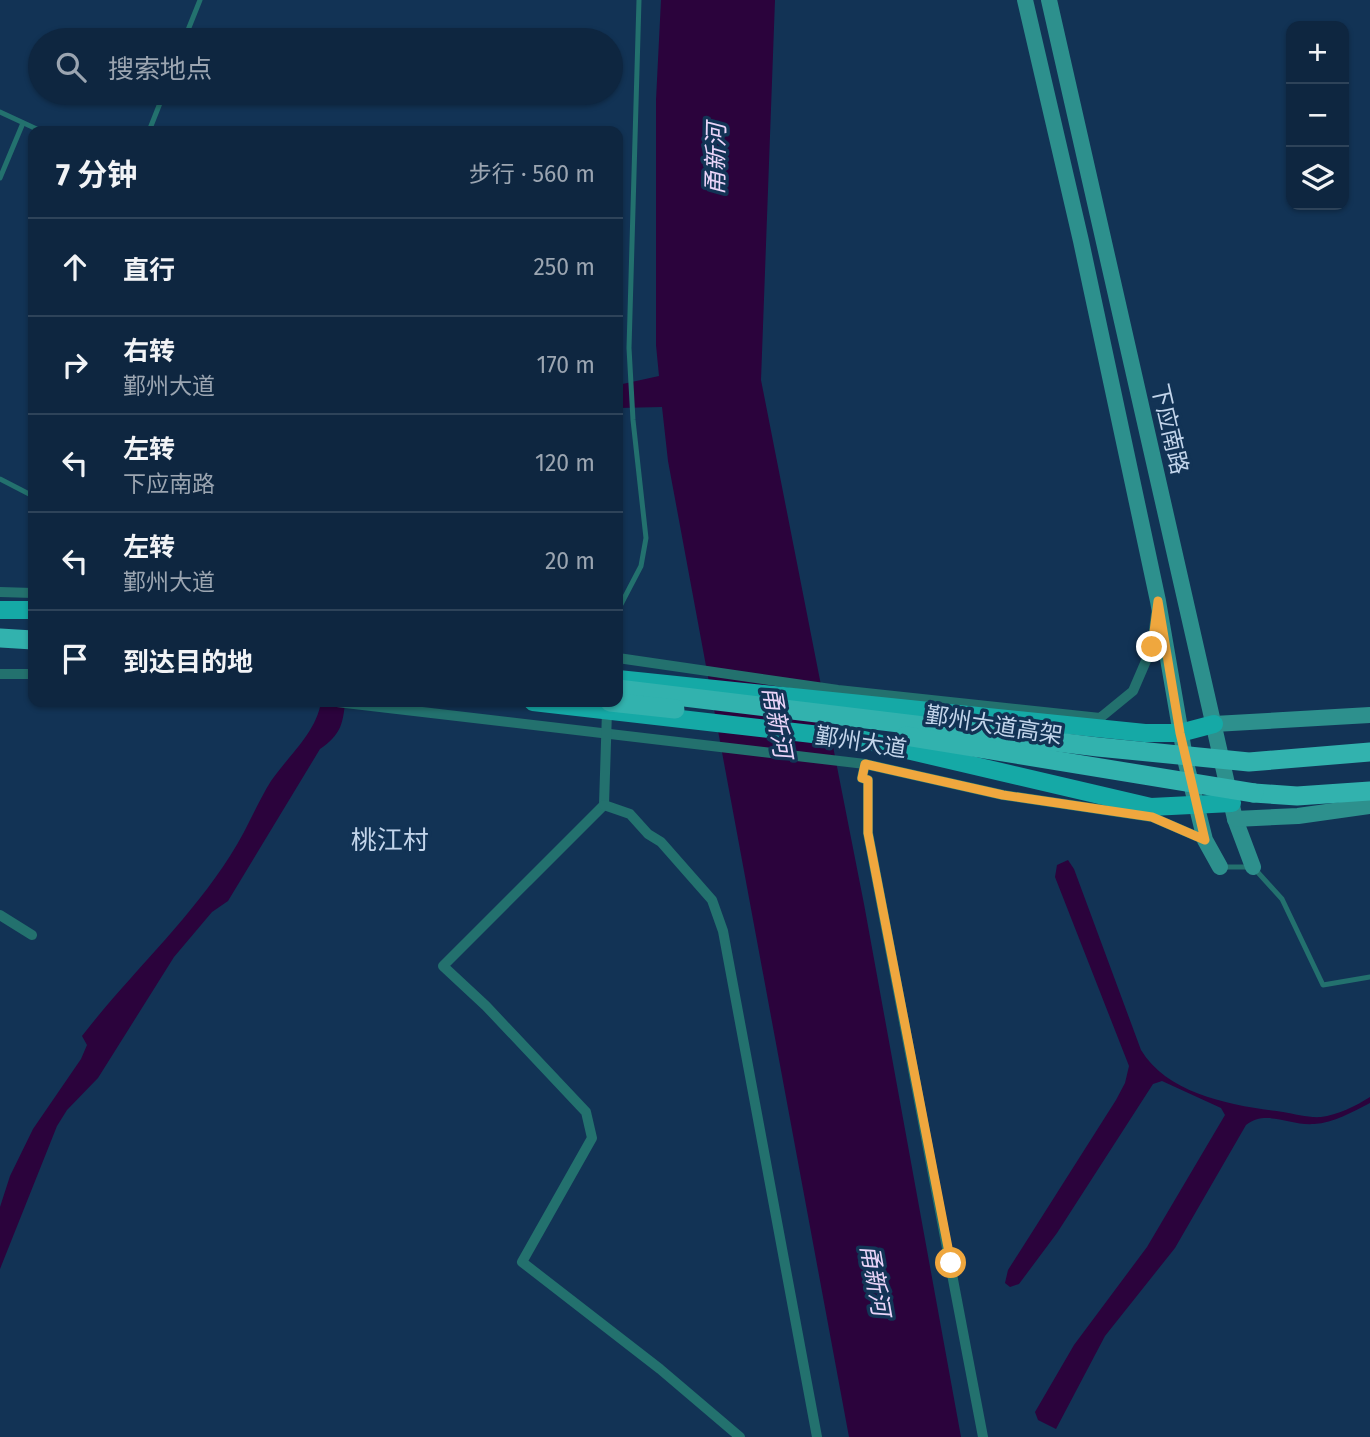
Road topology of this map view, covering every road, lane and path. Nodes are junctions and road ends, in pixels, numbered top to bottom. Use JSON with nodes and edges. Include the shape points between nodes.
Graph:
{"nodes":[{"id":1,"x":200,"y":0,"type":"edge"},
{"id":2,"x":639,"y":0,"type":"edge"},
{"id":3,"x":1025,"y":0,"type":"edge"},
{"id":4,"x":1049,"y":0,"type":"edge"},
{"id":5,"x":189,"y":28,"type":"edge"},
{"id":6,"x":159,"y":105,"type":"edge"},
{"id":7,"x":0,"y":112,"type":"edge"},
{"id":8,"x":23,"y":122,"type":"junction"},
{"id":9,"x":31,"y":126,"type":"edge"},
{"id":10,"x":151,"y":126,"type":"edge"},
{"id":11,"x":0,"y":178,"type":"edge"},
{"id":12,"x":0,"y":479,"type":"edge"},
{"id":13,"x":28,"y":493,"type":"edge"},
{"id":14,"x":0,"y":592,"type":"edge"},
{"id":15,"x":28,"y":593,"type":"edge"},
{"id":16,"x":623,"y":600,"type":"edge"},
{"id":17,"x":1158,"y":601,"type":"junction"},
{"id":18,"x":0,"y":610,"type":"edge"},
{"id":19,"x":28,"y":610,"type":"edge"},
{"id":20,"x":0,"y":628,"type":"edge"},
{"id":21,"x":28,"y":629,"type":"edge"},
{"id":22,"x":0,"y":638,"type":"edge"},
{"id":23,"x":28,"y":640,"type":"edge"},
{"id":24,"x":0,"y":645,"type":"edge"},
{"id":25,"x":28,"y":646,"type":"edge"},
{"id":26,"x":623,"y":658,"type":"edge"},
{"id":27,"x":0,"y":674,"type":"edge"},
{"id":28,"x":28,"y":674,"type":"edge"},
{"id":29,"x":623,"y":680,"type":"edge"},
{"id":30,"x":623,"y":690,"type":"edge"},
{"id":31,"x":842,"y":697,"type":"junction"},
{"id":32,"x":379,"y":707,"type":"edge"},
{"id":33,"x":608,"y":707,"type":"edge"},
{"id":34,"x":613,"y":707,"type":"edge"},
{"id":35,"x":619,"y":707,"type":"edge"},
{"id":36,"x":1370,"y":715,"type":"edge"},
{"id":37,"x":1214,"y":724,"type":"junction"},
{"id":38,"x":1180,"y":733,"type":"junction"},
{"id":39,"x":606,"y":734,"type":"junction"},
{"id":40,"x":1370,"y":752,"type":"edge"},
{"id":41,"x":865,"y":764,"type":"junction"},
{"id":42,"x":1370,"y":791,"type":"edge"},
{"id":43,"x":1196,"y":804,"type":"junction"},
{"id":44,"x":604,"y":805,"type":"junction"},
{"id":45,"x":1370,"y":806,"type":"edge"},
{"id":46,"x":1233,"y":811,"type":"junction"},
{"id":47,"x":1205,"y":840,"type":"junction"},
{"id":48,"x":1220,"y":867,"type":"joint"},
{"id":49,"x":1253,"y":867,"type":"junction"},
{"id":50,"x":0,"y":915,"type":"edge"},
{"id":51,"x":32,"y":935,"type":"dead end"},
{"id":52,"x":1370,"y":977,"type":"edge"},
{"id":53,"x":740,"y":1437,"type":"edge"},
{"id":54,"x":817,"y":1437,"type":"edge"},
{"id":55,"x":983,"y":1437,"type":"edge"}],
"edges":[{"from":1,"to":5,"type":"lane"},
{"from":2,"to":16,"type":"lane","via":[[629,348],[646,538],[641,566]]},
{"from":3,"to":17,"type":"main road","name":"下应南路","via":[[1082,241]]},
{"from":4,"to":37,"type":"main road","name":"下应南路"},
{"from":6,"to":10,"type":"lane"},
{"from":7,"to":8,"type":"lane"},
{"from":8,"to":9,"type":"lane"},
{"from":8,"to":11,"type":"lane"},
{"from":12,"to":13,"type":"lane"},
{"from":14,"to":15,"type":"street"},
{"from":17,"to":31,"type":"street","name":"鄞州大道","via":[[1152,647],[1133,691],[1101,718]]},
{"from":17,"to":38,"type":"main road","name":"下应南路"},
{"from":18,"to":19,"type":"main road"},
{"from":20,"to":21,"type":"highway"},
{"from":22,"to":23,"type":"highway"},
{"from":24,"to":25,"type":"main road"},
{"from":26,"to":31,"type":"street","name":"鄞州大道","via":[[670,663]]},
{"from":27,"to":28,"type":"street"},
{"from":29,"to":31,"type":"main road","name":"鄞州大道"},
{"from":30,"to":40,"type":"highway","name":"鄞州大道高架","bridge":true,"via":[[1248,762]]},
{"from":31,"to":38,"type":"main road","name":"鄞州大道"},
{"from":32,"to":39,"type":"street","name":"鄞州大道"},
{"from":33,"to":39,"type":"street"},
{"from":34,"to":43,"type":"main road","name":"鄞州大道","via":[[667,719],[864,740],[1151,807]]},
{"from":35,"to":42,"type":"highway","name":"鄞州大道高架","bridge":true,"via":[[865,729],[1254,793],[1297,796]]},
{"from":36,"to":37,"type":"main road"},
{"from":37,"to":38,"type":"main road","name":"鄞州大道"},
{"from":37,"to":46,"type":"main road","name":"下应南路"},
{"from":38,"to":43,"type":"main road","name":"下应南路"},
{"from":39,"to":41,"type":"street","name":"鄞州大道"},
{"from":39,"to":44,"type":"street"},
{"from":41,"to":47,"type":"street","name":"鄞州大道","via":[[1003,795],[1152,817]]},
{"from":41,"to":55,"type":"street","via":[[862,778],[868,780],[868,833]]},
{"from":43,"to":46,"type":"main road","name":"鄞州大道"},
{"from":43,"to":47,"type":"main road","name":"下应南路"},
{"from":44,"to":53,"type":"street","via":[[443,966],[586,1112],[592,1138],[522,1262]]},
{"from":44,"to":54,"type":"street","via":[[630,814],[661,842],[712,900],[723,931]]},
{"from":45,"to":46,"type":"main road"},
{"from":46,"to":49,"type":"main road","name":"下应南路"},
{"from":47,"to":48,"type":"main road","name":"下应南路"},
{"from":48,"to":49,"type":"lane"},
{"from":49,"to":52,"type":"lane","via":[[1282,899],[1323,985]]},
{"from":50,"to":51,"type":"street"}]}
